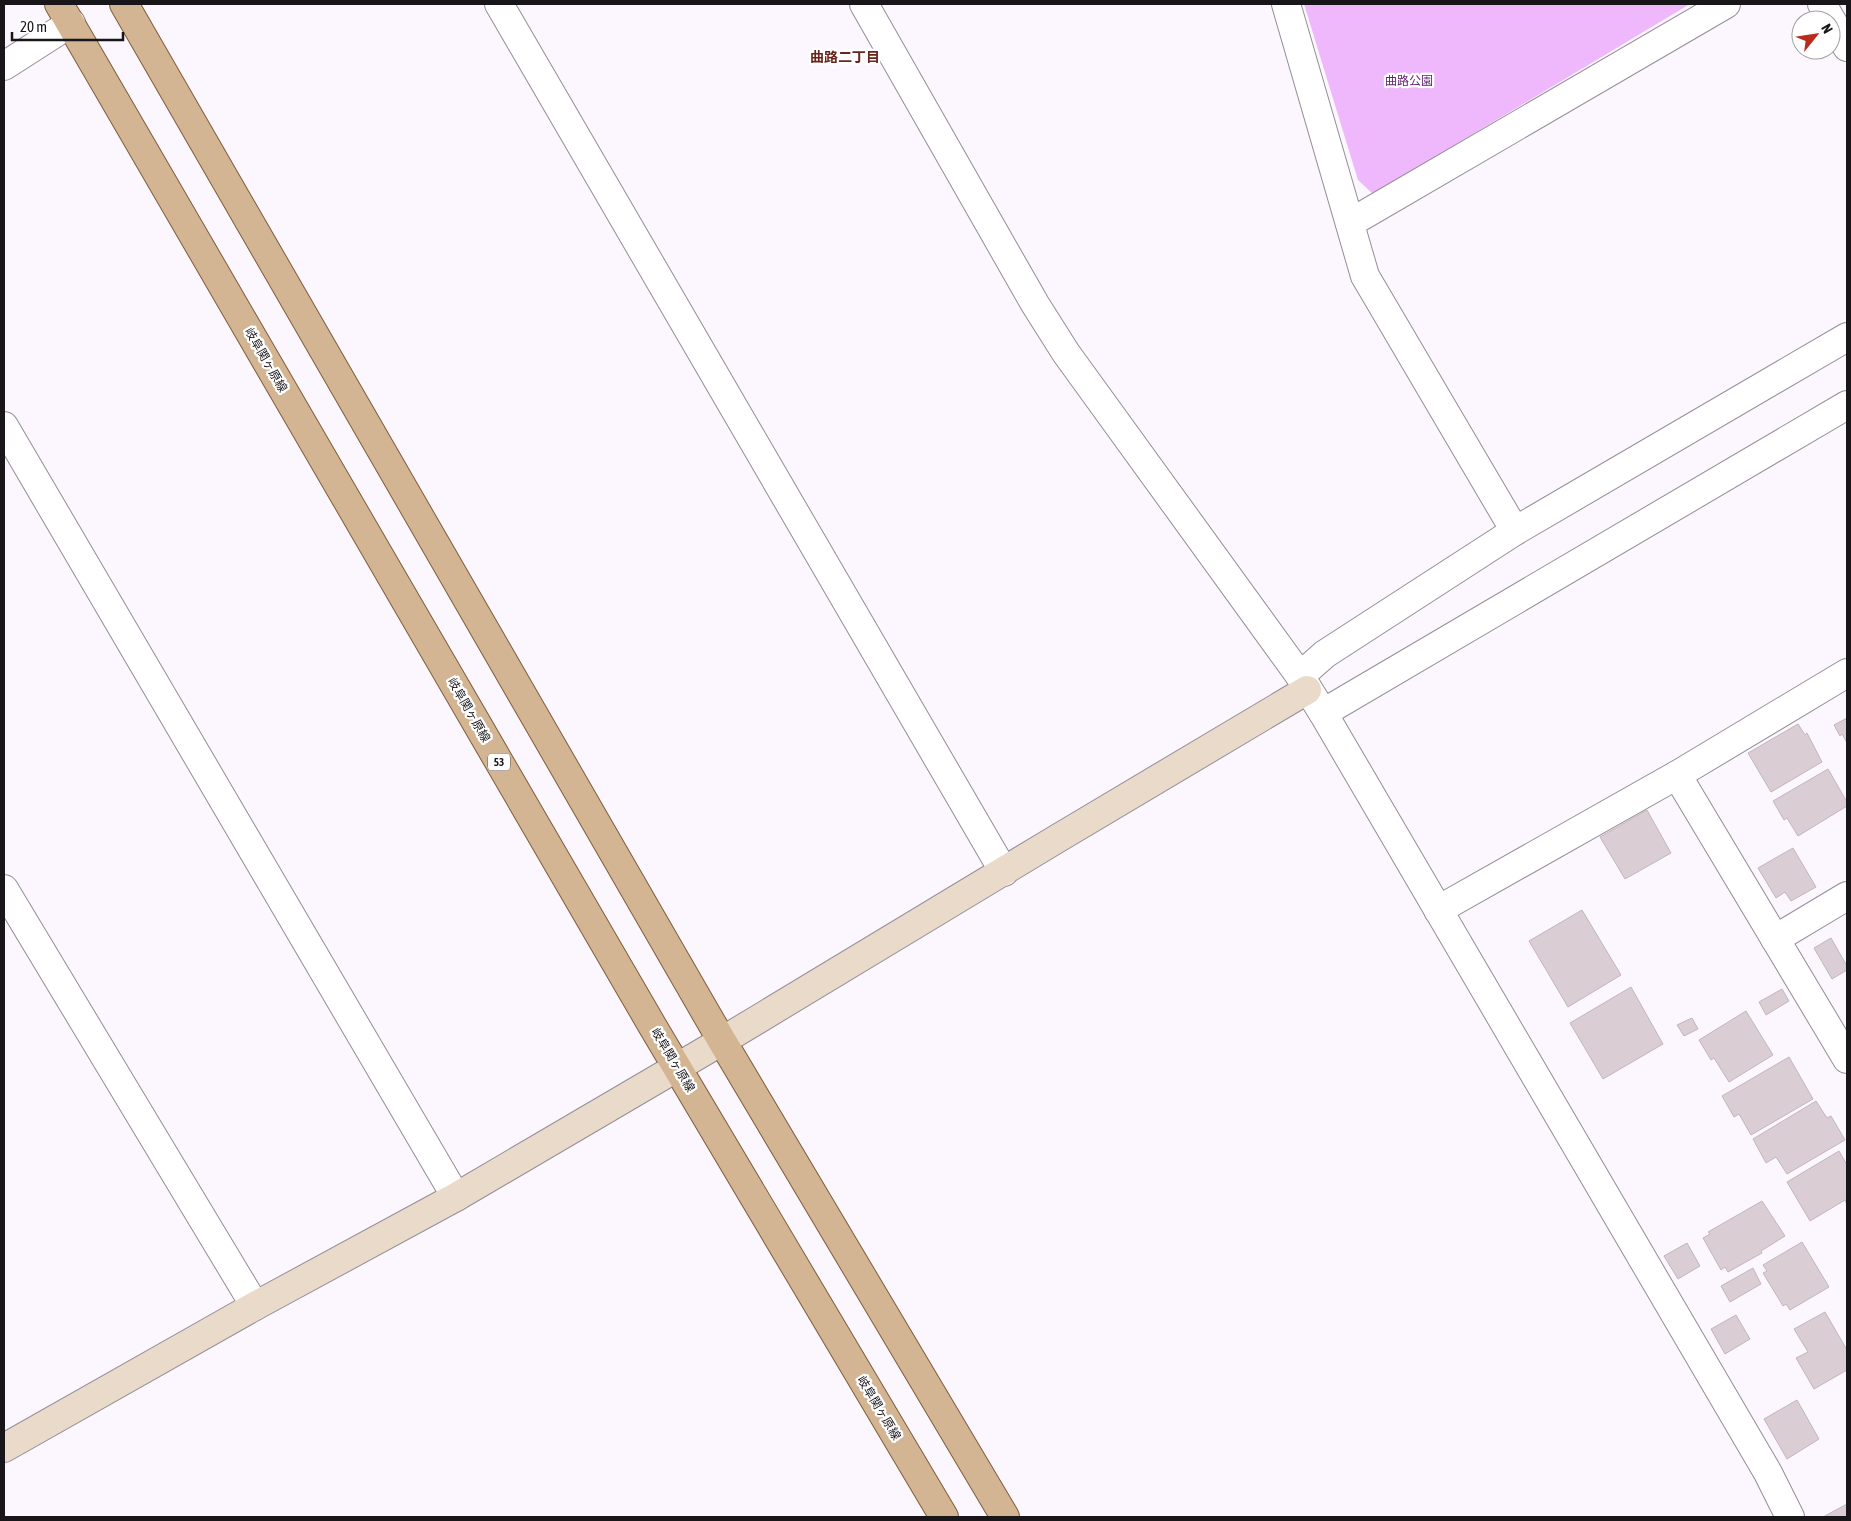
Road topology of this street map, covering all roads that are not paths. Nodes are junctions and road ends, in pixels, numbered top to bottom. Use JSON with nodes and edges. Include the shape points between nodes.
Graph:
{"nodes":[{"id":1,"x":124,"y":4,"type":"edge"},
{"id":2,"x":499,"y":4,"type":"edge"},
{"id":3,"x":864,"y":4,"type":"edge"},
{"id":4,"x":1286,"y":4,"type":"edge"},
{"id":5,"x":1726,"y":4,"type":"edge"},
{"id":6,"x":1822,"y":4,"type":"edge"},
{"id":7,"x":65,"y":14,"type":"edge"},
{"id":8,"x":1847,"y":47,"type":"edge"},
{"id":9,"x":4,"y":66,"type":"edge"},
{"id":10,"x":1350,"y":223,"type":"junction"},
{"id":11,"x":1847,"y":337,"type":"edge"},
{"id":12,"x":1847,"y":405,"type":"edge"},
{"id":13,"x":4,"y":426,"type":"edge"},
{"id":14,"x":1515,"y":531,"type":"junction"},
{"id":15,"x":1847,"y":673,"type":"edge"},
{"id":16,"x":1304,"y":683,"type":"junction"},
{"id":17,"x":1323,"y":713,"type":"junction"},
{"id":18,"x":1677,"y":775,"type":"junction"},
{"id":19,"x":1004,"y":872,"type":"junction"},
{"id":20,"x":4,"y":889,"type":"edge"},
{"id":21,"x":1847,"y":896,"type":"edge"},
{"id":22,"x":1438,"y":910,"type":"junction"},
{"id":23,"x":1775,"y":939,"type":"junction"},
{"id":24,"x":722,"y":1041,"type":"junction"},
{"id":25,"x":1847,"y":1059,"type":"edge"},
{"id":26,"x":677,"y":1068,"type":"junction"},
{"id":27,"x":456,"y":1197,"type":"junction"},
{"id":28,"x":255,"y":1306,"type":"junction"},
{"id":29,"x":4,"y":1448,"type":"edge"},
{"id":30,"x":944,"y":1517,"type":"edge"},
{"id":31,"x":1005,"y":1517,"type":"edge"},
{"id":32,"x":1790,"y":1517,"type":"edge"}],
"edges":[{"from":1,"to":24,"type":"main road"},
{"from":2,"to":19,"type":"street"},
{"from":3,"to":16,"type":"street","via":[[1066,353]]},
{"from":4,"to":10,"type":"street"},
{"from":5,"to":10,"type":"street"},
{"from":6,"to":8,"type":"street"},
{"from":7,"to":9,"type":"street"},
{"from":7,"to":26,"type":"main road","name":"岐阜関ヶ原線","number":"53"},
{"from":10,"to":14,"type":"street","via":[[1365,276]]},
{"from":11,"to":14,"type":"street"},
{"from":12,"to":17,"type":"street"},
{"from":13,"to":27,"type":"street"},
{"from":14,"to":16,"type":"street","via":[[1326,654]]},
{"from":15,"to":18,"type":"street"},
{"from":16,"to":17,"type":"street"},
{"from":16,"to":19,"type":"street"},
{"from":17,"to":22,"type":"street"},
{"from":18,"to":22,"type":"street"},
{"from":18,"to":23,"type":"street"},
{"from":19,"to":24,"type":"street"},
{"from":20,"to":28,"type":"street"},
{"from":21,"to":23,"type":"street"},
{"from":22,"to":32,"type":"street","via":[[1768,1473]]},
{"from":23,"to":25,"type":"street"},
{"from":24,"to":26,"type":"street"},
{"from":24,"to":31,"type":"main road"},
{"from":26,"to":27,"type":"street"},
{"from":26,"to":30,"type":"main road","name":"岐阜関ヶ原線","number":"53"},
{"from":27,"to":28,"type":"street"},
{"from":28,"to":29,"type":"street"}]}
